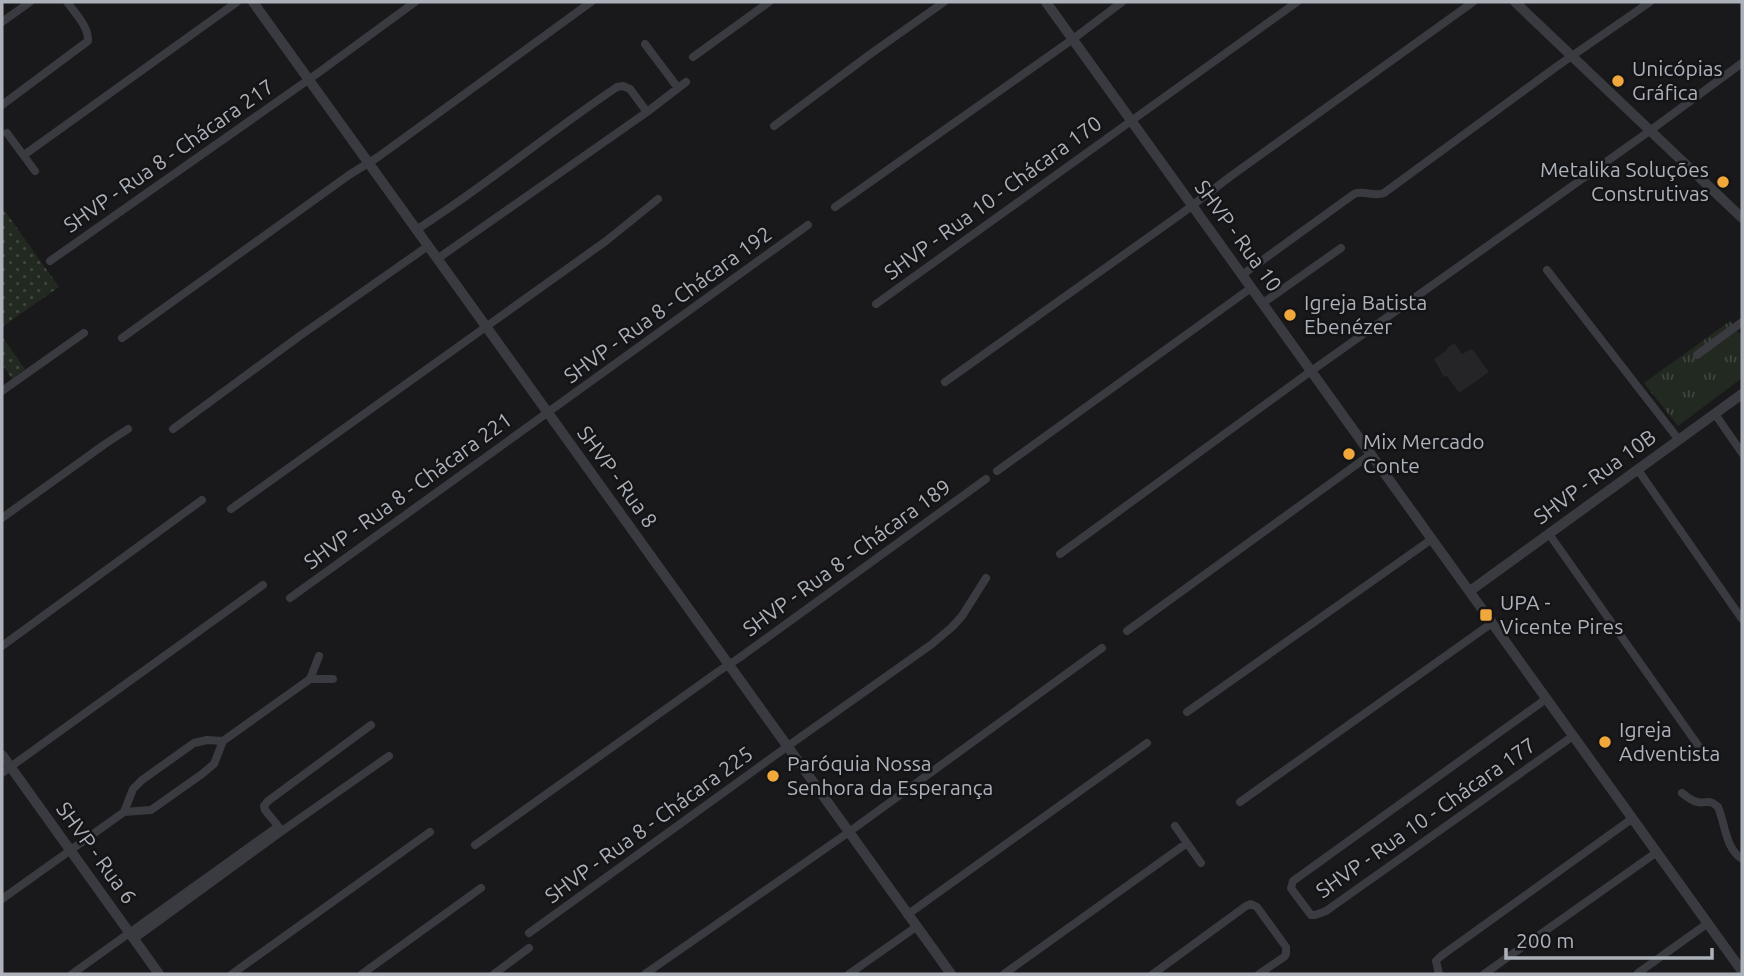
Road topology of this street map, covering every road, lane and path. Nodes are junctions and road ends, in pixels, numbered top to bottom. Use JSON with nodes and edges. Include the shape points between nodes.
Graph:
{"nodes":[{"id":1,"x":30,"y":2,"type":"edge"},
{"id":2,"x":237,"y":2,"type":"edge"},
{"id":3,"x":253,"y":2,"type":"edge"},
{"id":4,"x":415,"y":2,"type":"edge"},
{"id":5,"x":591,"y":2,"type":"edge"},
{"id":6,"x":769,"y":2,"type":"edge"},
{"id":7,"x":944,"y":2,"type":"edge"},
{"id":8,"x":1046,"y":2,"type":"edge"},
{"id":9,"x":1122,"y":2,"type":"edge"},
{"id":10,"x":1297,"y":2,"type":"edge"},
{"id":11,"x":1473,"y":2,"type":"edge"},
{"id":12,"x":1515,"y":2,"type":"edge"},
{"id":13,"x":1650,"y":2,"type":"edge"},
{"id":14,"x":69,"y":3,"type":"edge"},
{"id":15,"x":2,"y":22,"type":"edge"},
{"id":16,"x":1073,"y":39,"type":"junction"},
{"id":17,"x":645,"y":44,"type":"dead end"},
{"id":18,"x":693,"y":57,"type":"dead end"},
{"id":19,"x":1572,"y":57,"type":"junction"},
{"id":20,"x":1742,"y":63,"type":"edge"},
{"id":21,"x":308,"y":79,"type":"junction"},
{"id":22,"x":2,"y":105,"type":"edge"},
{"id":23,"x":647,"y":112,"type":"junction"},
{"id":24,"x":1131,"y":120,"type":"junction"},
{"id":25,"x":774,"y":126,"type":"dead end"},
{"id":26,"x":1651,"y":130,"type":"junction"},
{"id":27,"x":7,"y":133,"type":"dead end"},
{"id":28,"x":24,"y":155,"type":"junction"},
{"id":29,"x":367,"y":162,"type":"junction"},
{"id":30,"x":35,"y":171,"type":"dead end"},
{"id":31,"x":659,"y":199,"type":"dead end"},
{"id":32,"x":1192,"y":205,"type":"junction"},
{"id":33,"x":835,"y":207,"type":"dead end"},
{"id":34,"x":1742,"y":218,"type":"edge"},
{"id":35,"x":808,"y":225,"type":"dead end"},
{"id":36,"x":416,"y":230,"type":"junction"},
{"id":37,"x":428,"y":246,"type":"junction"},
{"id":38,"x":1341,"y":248,"type":"dead end"},
{"id":39,"x":438,"y":259,"type":"junction"},
{"id":40,"x":50,"y":261,"type":"dead end"},
{"id":41,"x":1547,"y":270,"type":"dead end"},
{"id":42,"x":1242,"y":275,"type":"junction"},
{"id":43,"x":1251,"y":288,"type":"junction"},
{"id":44,"x":1262,"y":303,"type":"junction"},
{"id":45,"x":876,"y":304,"type":"dead end"},
{"id":46,"x":1742,"y":322,"type":"edge"},
{"id":47,"x":487,"y":327,"type":"junction"},
{"id":48,"x":84,"y":333,"type":"dead end"},
{"id":49,"x":121,"y":338,"type":"dead end"},
{"id":50,"x":1697,"y":355,"type":"dead end"},
{"id":51,"x":1312,"y":371,"type":"junction"},
{"id":52,"x":945,"y":383,"type":"dead end"},
{"id":53,"x":2,"y":391,"type":"edge"},
{"id":54,"x":1742,"y":394,"type":"edge"},
{"id":55,"x":548,"y":413,"type":"junction"},
{"id":56,"x":1715,"y":414,"type":"junction"},
{"id":57,"x":128,"y":429,"type":"dead end"},
{"id":58,"x":173,"y":429,"type":"dead end"},
{"id":59,"x":1679,"y":440,"type":"junction"},
{"id":60,"x":1742,"y":453,"type":"edge"},
{"id":61,"x":1371,"y":454,"type":"junction"},
{"id":62,"x":1638,"y":470,"type":"junction"},
{"id":63,"x":997,"y":471,"type":"dead end"},
{"id":64,"x":986,"y":479,"type":"dead end"},
{"id":65,"x":202,"y":500,"type":"dead end"},
{"id":66,"x":231,"y":509,"type":"dead end"},
{"id":67,"x":2,"y":518,"type":"edge"},
{"id":68,"x":1549,"y":534,"type":"junction"},
{"id":69,"x":1432,"y":538,"type":"junction"},
{"id":70,"x":1060,"y":554,"type":"dead end"},
{"id":71,"x":986,"y":578,"type":"dead end"},
{"id":72,"x":263,"y":585,"type":"dead end"},
{"id":73,"x":1470,"y":591,"type":"junction"},
{"id":74,"x":290,"y":598,"type":"dead end"},
{"id":75,"x":1742,"y":619,"type":"edge"},
{"id":76,"x":1492,"y":623,"type":"junction"},
{"id":77,"x":1127,"y":631,"type":"dead end"},
{"id":78,"x":2,"y":646,"type":"edge"},
{"id":79,"x":1102,"y":648,"type":"dead end"},
{"id":80,"x":319,"y":656,"type":"dead end"},
{"id":81,"x":728,"y":664,"type":"junction"},
{"id":82,"x":310,"y":679,"type":"junction"},
{"id":83,"x":333,"y":679,"type":"dead end"},
{"id":84,"x":1546,"y":699,"type":"junction"},
{"id":85,"x":1187,"y":712,"type":"dead end"},
{"id":86,"x":371,"y":725,"type":"dead end"},
{"id":87,"x":1573,"y":736,"type":"junction"},
{"id":88,"x":223,"y":741,"type":"junction"},
{"id":89,"x":1147,"y":743,"type":"dead end"},
{"id":90,"x":788,"y":746,"type":"junction"},
{"id":91,"x":1700,"y":748,"type":"dead end"},
{"id":92,"x":2,"y":755,"type":"edge"},
{"id":93,"x":388,"y":756,"type":"dead end"},
{"id":94,"x":6,"y":770,"type":"edge"},
{"id":95,"x":1682,"y":793,"type":"dead end"},
{"id":96,"x":1240,"y":802,"type":"dead end"},
{"id":97,"x":124,"y":812,"type":"junction"},
{"id":98,"x":1633,"y":818,"type":"junction"},
{"id":99,"x":1175,"y":826,"type":"dead end"},
{"id":100,"x":278,"y":830,"type":"junction"},
{"id":101,"x":430,"y":832,"type":"dead end"},
{"id":102,"x":849,"y":832,"type":"junction"},
{"id":103,"x":1188,"y":843,"type":"junction"},
{"id":104,"x":475,"y":845,"type":"dead end"},
{"id":105,"x":71,"y":850,"type":"junction"},
{"id":106,"x":1657,"y":852,"type":"junction"},
{"id":107,"x":1742,"y":859,"type":"edge"},
{"id":108,"x":1201,"y":863,"type":"dead end"},
{"id":109,"x":481,"y":888,"type":"dead end"},
{"id":110,"x":2,"y":899,"type":"edge"},
{"id":111,"x":908,"y":915,"type":"junction"},
{"id":112,"x":1707,"y":923,"type":"junction"},
{"id":113,"x":916,"y":927,"type":"junction"},
{"id":114,"x":529,"y":933,"type":"dead end"},
{"id":115,"x":132,"y":936,"type":"junction"},
{"id":116,"x":529,"y":948,"type":"dead end"},
{"id":117,"x":1742,"y":971,"type":"edge"},
{"id":118,"x":1638,"y":972,"type":"dead end"},
{"id":119,"x":72,"y":974,"type":"edge"},
{"id":120,"x":159,"y":974,"type":"edge"},
{"id":121,"x":232,"y":974,"type":"edge"},
{"id":122,"x":362,"y":974,"type":"edge"},
{"id":123,"x":494,"y":974,"type":"edge"},
{"id":124,"x":645,"y":974,"type":"edge"},
{"id":125,"x":849,"y":974,"type":"edge"},
{"id":126,"x":951,"y":974,"type":"edge"},
{"id":127,"x":1004,"y":974,"type":"edge"},
{"id":128,"x":1153,"y":974,"type":"edge"},
{"id":129,"x":1259,"y":974,"type":"edge"},
{"id":130,"x":1439,"y":974,"type":"edge"},
{"id":131,"x":1484,"y":974,"type":"edge"}],
"edges":[{"from":1,"to":15,"type":"street"},
{"from":2,"to":28,"type":"street"},
{"from":3,"to":21,"type":"street","name":"SHVP - Rua 8"},
{"from":4,"to":21,"type":"street","name":"SHVP - Rua 8 - Chácara 217"},
{"from":5,"to":29,"type":"street"},
{"from":6,"to":18,"type":"street"},
{"from":7,"to":25,"type":"street"},
{"from":8,"to":16,"type":"street","name":"SHVP - Rua 10"},
{"from":9,"to":16,"type":"street"},
{"from":10,"to":24,"type":"street","name":"SHVP - Rua 10 - Chácara 170"},
{"from":11,"to":32,"type":"street"},
{"from":12,"to":19,"type":"street"},
{"from":13,"to":19,"type":"street"},
{"from":14,"to":22,"type":"street","via":[[89,35],[88,41]]},
{"from":16,"to":24,"type":"street","name":"SHVP - Rua 10"},
{"from":16,"to":33,"type":"street"},
{"from":17,"to":23,"type":"street","via":[[682,85]]},
{"from":19,"to":26,"type":"street"},
{"from":19,"to":42,"type":"street","via":[[1384,193],[1354,194]]},
{"from":20,"to":26,"type":"street"},
{"from":21,"to":29,"type":"street","name":"SHVP - Rua 8"},
{"from":21,"to":40,"type":"street","name":"SHVP - Rua 8 - Chácara 217"},
{"from":23,"to":36,"type":"street","via":[[626,86],[617,88]]},
{"from":23,"to":39,"type":"street"},
{"from":24,"to":32,"type":"street","name":"SHVP - Rua 10"},
{"from":24,"to":45,"type":"street","name":"SHVP - Rua 10 - Chácara 170"},
{"from":26,"to":34,"type":"street"},
{"from":26,"to":51,"type":"street"},
{"from":27,"to":28,"type":"street"},
{"from":28,"to":30,"type":"street"},
{"from":29,"to":36,"type":"street","name":"SHVP - Rua 8"},
{"from":29,"to":49,"type":"street"},
{"from":31,"to":47,"type":"street"},
{"from":32,"to":42,"type":"street","name":"SHVP - Rua 10"},
{"from":32,"to":52,"type":"street"},
{"from":35,"to":55,"type":"street","name":"SHVP - Rua 8 - Chácara 192"},
{"from":36,"to":37,"type":"street","name":"SHVP - Rua 8"},
{"from":37,"to":39,"type":"street","name":"SHVP - Rua 8"},
{"from":37,"to":58,"type":"street"},
{"from":38,"to":44,"type":"street"},
{"from":39,"to":47,"type":"street","name":"SHVP - Rua 8"},
{"from":41,"to":59,"type":"street"},
{"from":42,"to":43,"type":"street","name":"SHVP - Rua 10"},
{"from":43,"to":44,"type":"street","name":"SHVP - Rua 10"},
{"from":43,"to":63,"type":"street"},
{"from":44,"to":51,"type":"street","name":"SHVP - Rua 10"},
{"from":46,"to":50,"type":"street"},
{"from":47,"to":55,"type":"street","name":"SHVP - Rua 8"},
{"from":47,"to":66,"type":"street"},
{"from":48,"to":53,"type":"street"},
{"from":51,"to":61,"type":"street","name":"SHVP - Rua 10"},
{"from":51,"to":70,"type":"street"},
{"from":54,"to":56,"type":"street","name":"SHVP - Rua 10B"},
{"from":55,"to":74,"type":"street","name":"SHVP - Rua 8 - Chácara 221"},
{"from":55,"to":81,"type":"street","name":"SHVP - Rua 8"},
{"from":56,"to":59,"type":"street","name":"SHVP - Rua 10B"},
{"from":56,"to":60,"type":"street"},
{"from":57,"to":67,"type":"street"},
{"from":59,"to":62,"type":"street","name":"SHVP - Rua 10B"},
{"from":61,"to":69,"type":"street","name":"SHVP - Rua 10"},
{"from":61,"to":77,"type":"street"},
{"from":62,"to":68,"type":"street","name":"SHVP - Rua 10B"},
{"from":62,"to":75,"type":"street"},
{"from":64,"to":81,"type":"street","name":"SHVP - Rua 8 - Chácara 189"},
{"from":65,"to":78,"type":"street"},
{"from":68,"to":73,"type":"street","name":"SHVP - Rua 10B"},
{"from":68,"to":91,"type":"street"},
{"from":69,"to":73,"type":"street","name":"SHVP - Rua 10"},
{"from":69,"to":85,"type":"street"},
{"from":71,"to":90,"type":"street","name":"SHVP - Rua 8 - Chácara 225","via":[[962,616],[942,636]]},
{"from":72,"to":94,"type":"street"},
{"from":73,"to":76,"type":"street","name":"SHVP - Rua 10"},
{"from":76,"to":84,"type":"street","name":"SHVP - Rua 10"},
{"from":76,"to":96,"type":"street"},
{"from":79,"to":102,"type":"street"},
{"from":80,"to":82,"type":"street"},
{"from":81,"to":90,"type":"street","name":"SHVP - Rua 8"},
{"from":81,"to":104,"type":"street","name":"SHVP - Rua 8 - Chácara 189"},
{"from":82,"to":83,"type":"street"},
{"from":82,"to":88,"type":"street"},
{"from":84,"to":87,"type":"street","name":"SHVP - Rua 10"},
{"from":84,"to":87,"type":"street","name":"SHVP - Rua 10 - Chácara 177","via":[[1293,881],[1291,888],[1307,911],[1311,915],[1326,911]]},
{"from":86,"to":100,"type":"street","via":[[268,801],[265,810]]},
{"from":87,"to":98,"type":"street","name":"SHVP - Rua 10"},
{"from":88,"to":97,"type":"street","via":[[215,764],[202,774],[151,810]]},
{"from":88,"to":97,"type":"street","via":[[194,743],[138,783]]},
{"from":89,"to":111,"type":"street"},
{"from":90,"to":102,"type":"street","name":"SHVP - Rua 8"},
{"from":90,"to":114,"type":"street","name":"SHVP - Rua 8 - Chácara 225"},
{"from":92,"to":94,"type":"street","name":"SHVP - Rua 6"},
{"from":93,"to":100,"type":"street"},
{"from":94,"to":105,"type":"street","name":"SHVP - Rua 6"},
{"from":95,"to":107,"type":"street","via":[[1718,807],[1732,848]]},
{"from":97,"to":105,"type":"street"},
{"from":98,"to":106,"type":"street","name":"SHVP - Rua 10"},
{"from":98,"to":130,"type":"street","via":[[1441,956],[1436,961]]},
{"from":99,"to":103,"type":"street"},
{"from":100,"to":115,"type":"street"},
{"from":101,"to":121,"type":"street"},
{"from":102,"to":111,"type":"street","name":"SHVP - Rua 8"},
{"from":102,"to":124,"type":"street"},
{"from":103,"to":108,"type":"street"},
{"from":103,"to":127,"type":"street"},
{"from":105,"to":110,"type":"street"},
{"from":105,"to":115,"type":"street","name":"SHVP - Rua 6"},
{"from":106,"to":112,"type":"street","name":"SHVP - Rua 10"},
{"from":106,"to":131,"type":"street"},
{"from":109,"to":122,"type":"street"},
{"from":111,"to":113,"type":"street","name":"SHVP - Rua 8"},
{"from":112,"to":117,"type":"street","name":"SHVP - Rua 10"},
{"from":112,"to":118,"type":"street"},
{"from":113,"to":125,"type":"street"},
{"from":113,"to":126,"type":"street","name":"SHVP - Rua 8"},
{"from":115,"to":119,"type":"street"},
{"from":115,"to":120,"type":"street","name":"SHVP - Rua 6"},
{"from":116,"to":123,"type":"street"},
{"from":128,"to":129,"type":"street","via":[[1251,904],[1286,947],[1284,957]]}]}
